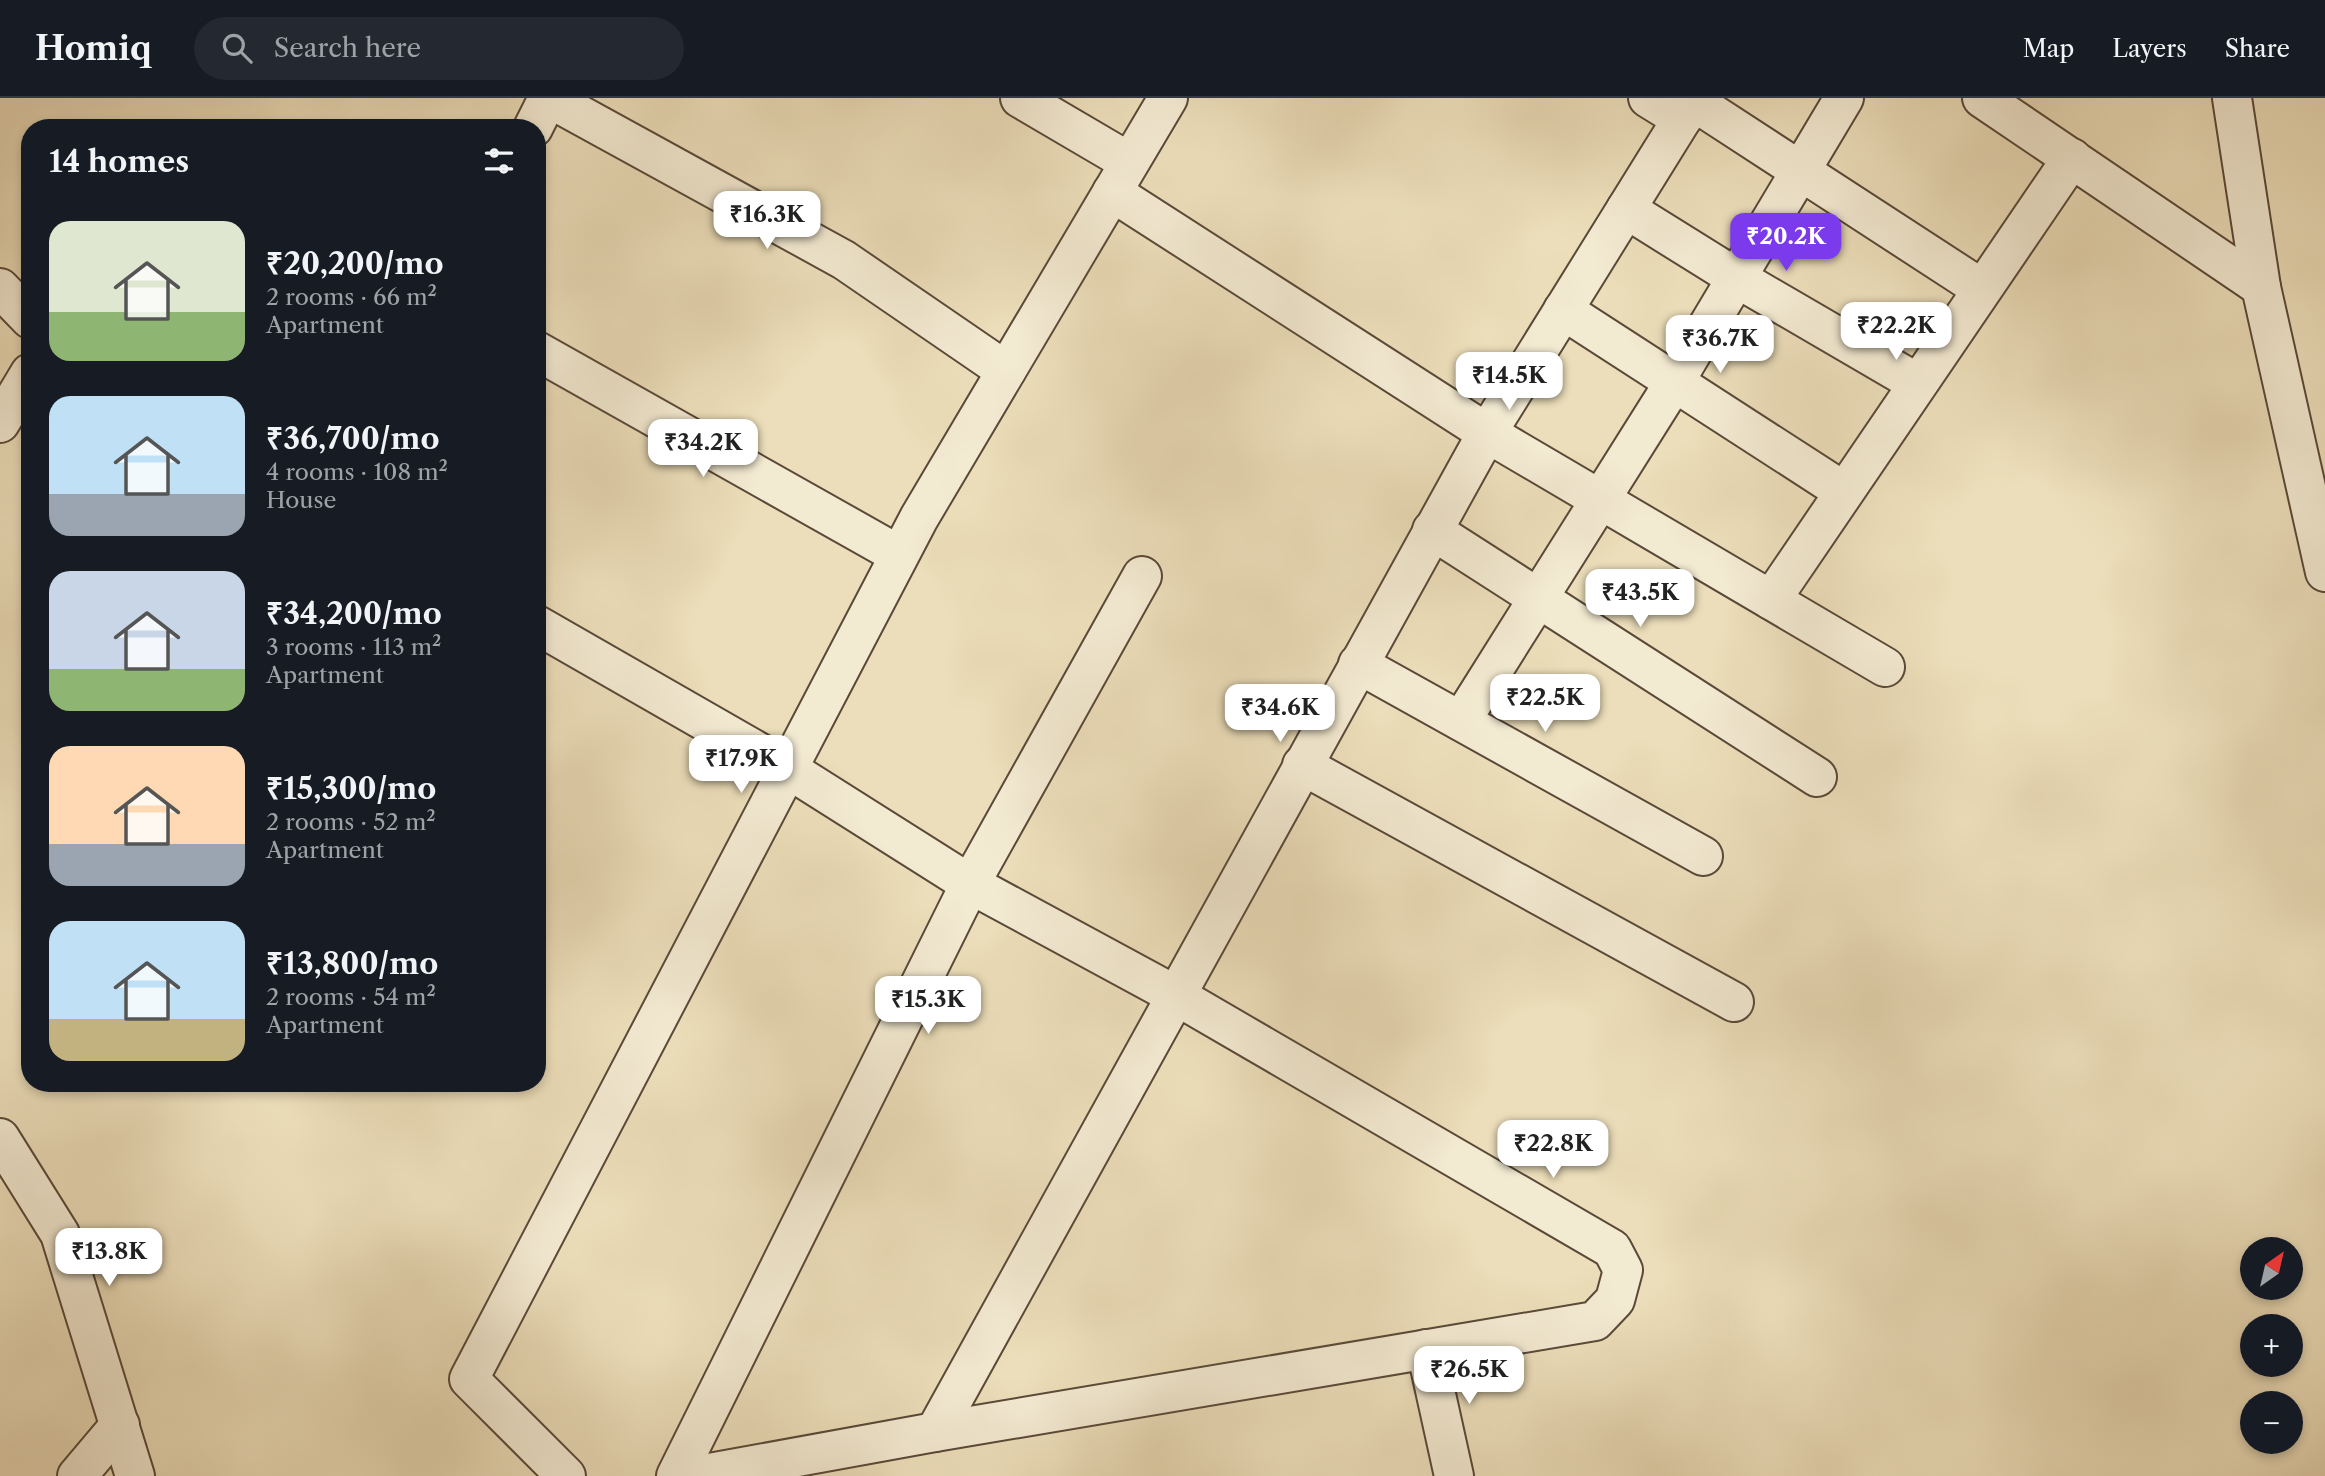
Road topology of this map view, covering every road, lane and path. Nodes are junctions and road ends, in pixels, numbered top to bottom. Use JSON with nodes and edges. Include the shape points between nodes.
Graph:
{"nodes":[{"id":1,"x":549,"y":98,"type":"edge"},
{"id":2,"x":1020,"y":98,"type":"edge"},
{"id":3,"x":1168,"y":98,"type":"edge"},
{"id":4,"x":1648,"y":98,"type":"edge"},
{"id":5,"x":1844,"y":98,"type":"edge"},
{"id":6,"x":1982,"y":98,"type":"edge"},
{"id":7,"x":2232,"y":98,"type":"edge"},
{"id":8,"x":1690,"y":106,"type":"edge"},
{"id":9,"x":538,"y":119,"type":"edge"},
{"id":10,"x":2072,"y":158,"type":"junction"},
{"id":11,"x":1799,"y":169,"type":"junction"},
{"id":12,"x":1121,"y":177,"type":"junction"},
{"id":13,"x":1626,"y":209,"type":"junction"},
{"id":14,"x":1735,"y":277,"type":"junction"},
{"id":15,"x":2261,"y":287,"type":"junction"},
{"id":16,"x":0,"y":288,"type":"edge"},
{"id":17,"x":1982,"y":289,"type":"junction"},
{"id":18,"x":21,"y":310,"type":"edge"},
{"id":19,"x":1563,"y":310,"type":"junction"},
{"id":20,"x":546,"y":356,"type":"edge"},
{"id":21,"x":1006,"y":370,"type":"junction"},
{"id":22,"x":1675,"y":381,"type":"junction"},
{"id":23,"x":1917,"y":383,"type":"junction"},
{"id":24,"x":21,"y":388,"type":"edge"},
{"id":25,"x":0,"y":423,"type":"edge"},
{"id":26,"x":1486,"y":433,"type":"junction"},
{"id":27,"x":2317,"y":478,"type":"edge"},
{"id":28,"x":1843,"y":491,"type":"junction"},
{"id":29,"x":1599,"y":501,"type":"junction"},
{"id":30,"x":1432,"y":530,"type":"junction"},
{"id":31,"x":899,"y":555,"type":"junction"},
{"id":32,"x":2325,"y":572,"type":"edge"},
{"id":33,"x":1142,"y":576,"type":"dead end"},
{"id":34,"x":1538,"y":600,"type":"junction"},
{"id":35,"x":1771,"y":600,"type":"junction"},
{"id":36,"x":546,"y":630,"type":"edge"},
{"id":37,"x":1358,"y":664,"type":"junction"},
{"id":38,"x":1885,"y":667,"type":"dead end"},
{"id":39,"x":1461,"y":721,"type":"junction"},
{"id":40,"x":1302,"y":765,"type":"junction"},
{"id":41,"x":788,"y":769,"type":"junction"},
{"id":42,"x":1817,"y":777,"type":"dead end"},
{"id":43,"x":1703,"y":856,"type":"dead end"},
{"id":44,"x":970,"y":884,"type":"junction"},
{"id":45,"x":1175,"y":995,"type":"junction"},
{"id":46,"x":1734,"y":1002,"type":"dead end"},
{"id":47,"x":0,"y":1138,"type":"edge"},
{"id":48,"x":1426,"y":1349,"type":"junction"},
{"id":49,"x":120,"y":1425,"type":"junction"},
{"id":50,"x":934,"y":1432,"type":"junction"},
{"id":51,"x":78,"y":1476,"type":"edge"},
{"id":52,"x":135,"y":1476,"type":"edge"},
{"id":53,"x":566,"y":1476,"type":"edge"},
{"id":54,"x":676,"y":1476,"type":"edge"},
{"id":55,"x":693,"y":1476,"type":"edge"},
{"id":56,"x":1454,"y":1476,"type":"edge"}],
"edges":[{"from":1,"to":9,"type":"street"},
{"from":1,"to":21,"type":"street","via":[[844,260]]},
{"from":2,"to":12,"type":"street"},
{"from":3,"to":12,"type":"street"},
{"from":4,"to":8,"type":"street"},
{"from":5,"to":11,"type":"street"},
{"from":6,"to":10,"type":"street"},
{"from":7,"to":15,"type":"street"},
{"from":8,"to":11,"type":"street"},
{"from":8,"to":13,"type":"street"},
{"from":10,"to":15,"type":"street"},
{"from":10,"to":17,"type":"street"},
{"from":11,"to":14,"type":"street"},
{"from":11,"to":17,"type":"street"},
{"from":12,"to":21,"type":"street"},
{"from":12,"to":26,"type":"street"},
{"from":13,"to":14,"type":"street"},
{"from":13,"to":19,"type":"street"},
{"from":14,"to":22,"type":"street"},
{"from":14,"to":23,"type":"street"},
{"from":15,"to":27,"type":"street"},
{"from":16,"to":18,"type":"street"},
{"from":17,"to":23,"type":"street"},
{"from":19,"to":22,"type":"street"},
{"from":19,"to":26,"type":"street"},
{"from":20,"to":31,"type":"street"},
{"from":21,"to":31,"type":"street"},
{"from":22,"to":28,"type":"street"},
{"from":22,"to":29,"type":"street"},
{"from":23,"to":28,"type":"street"},
{"from":24,"to":25,"type":"street"},
{"from":26,"to":29,"type":"street"},
{"from":26,"to":30,"type":"street"},
{"from":27,"to":32,"type":"street"},
{"from":28,"to":35,"type":"street"},
{"from":29,"to":34,"type":"street"},
{"from":29,"to":35,"type":"street"},
{"from":30,"to":34,"type":"street"},
{"from":30,"to":37,"type":"street"},
{"from":31,"to":41,"type":"street"},
{"from":33,"to":44,"type":"street"},
{"from":34,"to":39,"type":"street"},
{"from":34,"to":42,"type":"street"},
{"from":35,"to":38,"type":"street"},
{"from":36,"to":41,"type":"street"},
{"from":37,"to":39,"type":"street"},
{"from":37,"to":40,"type":"street"},
{"from":39,"to":43,"type":"street"},
{"from":40,"to":45,"type":"street"},
{"from":40,"to":46,"type":"street"},
{"from":41,"to":44,"type":"street"},
{"from":41,"to":53,"type":"street","via":[[469,1380]]},
{"from":44,"to":45,"type":"street"},
{"from":44,"to":54,"type":"street"},
{"from":45,"to":48,"type":"street","via":[[1612,1248],[1623,1270],[1615,1300],[1595,1321]]},
{"from":45,"to":50,"type":"street"},
{"from":47,"to":49,"type":"street","via":[[60,1234]]},
{"from":48,"to":50,"type":"street"},
{"from":48,"to":56,"type":"street"},
{"from":49,"to":51,"type":"street"},
{"from":49,"to":52,"type":"street"},
{"from":50,"to":55,"type":"street"}]}
